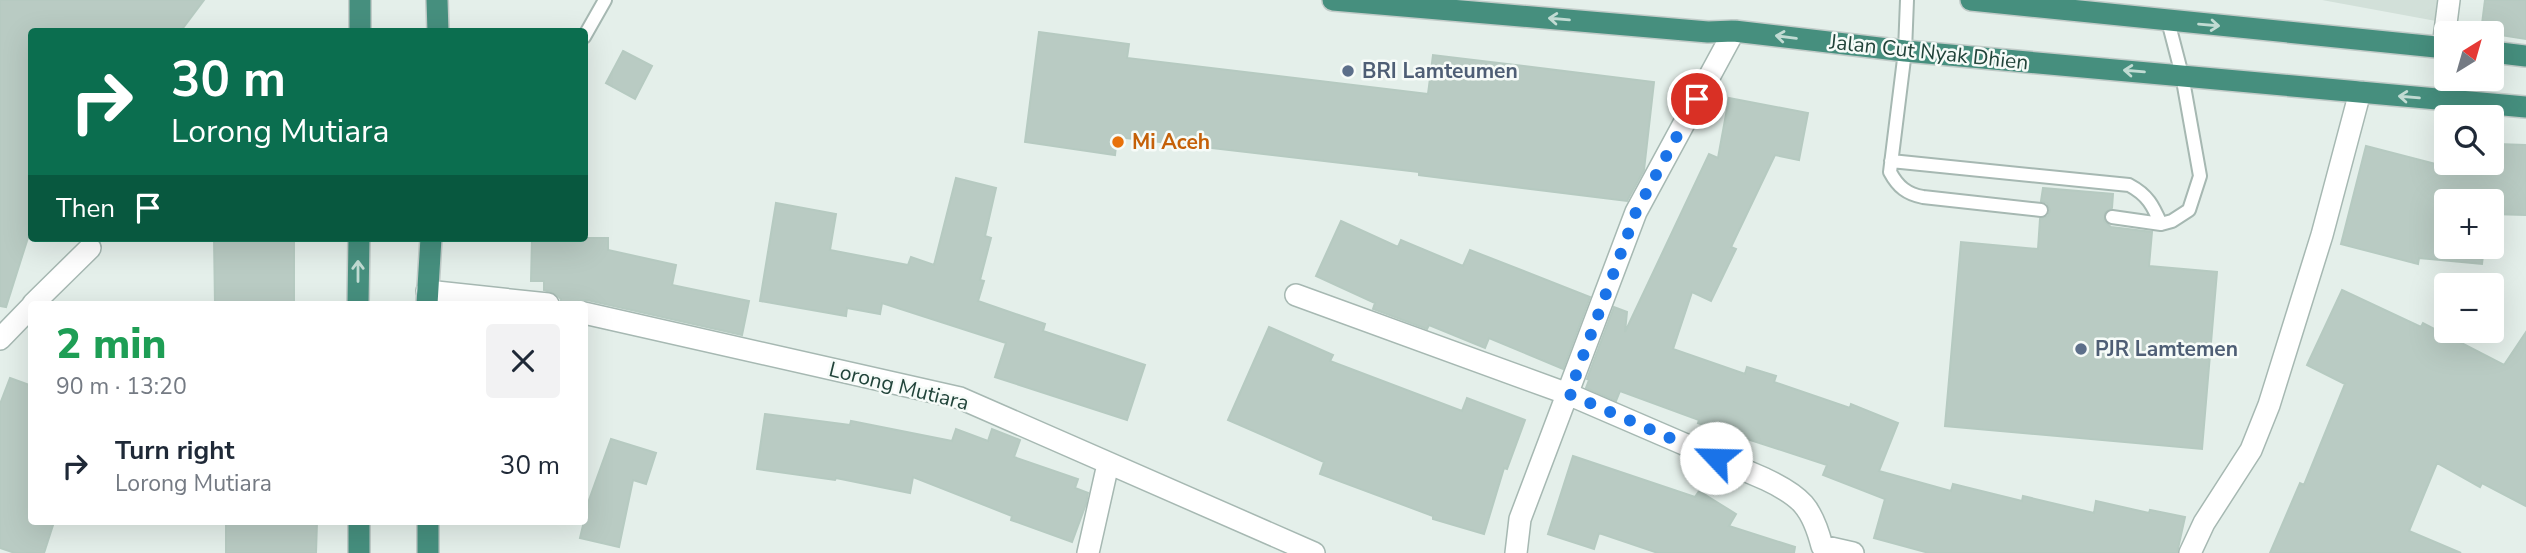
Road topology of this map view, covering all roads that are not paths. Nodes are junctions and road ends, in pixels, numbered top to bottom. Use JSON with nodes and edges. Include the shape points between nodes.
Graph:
{"nodes":[{"id":1,"x":360,"y":0,"type":"edge"},
{"id":2,"x":437,"y":0,"type":"edge"},
{"id":3,"x":605,"y":0,"type":"edge"},
{"id":4,"x":1333,"y":0,"type":"edge"},
{"id":5,"x":1907,"y":0,"type":"edge"},
{"id":6,"x":1971,"y":0,"type":"edge"},
{"id":7,"x":2449,"y":0,"type":"edge"},
{"id":8,"x":2168,"y":21,"type":"junction"},
{"id":9,"x":2447,"y":21,"type":"edge"},
{"id":10,"x":360,"y":28,"type":"edge"},
{"id":11,"x":438,"y":28,"type":"edge"},
{"id":12,"x":588,"y":30,"type":"edge"},
{"id":13,"x":1734,"y":31,"type":"junction"},
{"id":14,"x":2434,"y":46,"type":"edge"},
{"id":15,"x":1905,"y":51,"type":"junction"},
{"id":16,"x":2504,"y":53,"type":"edge"},
{"id":17,"x":2526,"y":56,"type":"edge"},
{"id":18,"x":2182,"y":75,"type":"junction"},
{"id":19,"x":2360,"y":92,"type":"junction"},
{"id":20,"x":2526,"y":107,"type":"edge"},
{"id":21,"x":1892,"y":161,"type":"junction"},
{"id":22,"x":2041,"y":210,"type":"dead end"},
{"id":23,"x":2112,"y":217,"type":"dead end"},
{"id":24,"x":2161,"y":225,"type":"junction"},
{"id":25,"x":359,"y":242,"type":"edge"},
{"id":26,"x":431,"y":242,"type":"edge"},
{"id":27,"x":90,"y":248,"type":"dead end"},
{"id":28,"x":1296,"y":295,"type":"dead end"},
{"id":29,"x":427,"y":298,"type":"edge"},
{"id":30,"x":36,"y":301,"type":"edge"},
{"id":31,"x":358,"y":301,"type":"edge"},
{"id":32,"x":488,"y":301,"type":"edge"},
{"id":33,"x":28,"y":309,"type":"edge"},
{"id":34,"x":588,"y":314,"type":"edge"},
{"id":35,"x":0,"y":339,"type":"edge"},
{"id":36,"x":1569,"y":394,"type":"junction"},
{"id":37,"x":1108,"y":464,"type":"junction"},
{"id":38,"x":359,"y":525,"type":"edge"},
{"id":39,"x":428,"y":525,"type":"edge"},
{"id":40,"x":1821,"y":550,"type":"edge"},
{"id":41,"x":359,"y":553,"type":"edge"},
{"id":42,"x":428,"y":553,"type":"edge"},
{"id":43,"x":1088,"y":553,"type":"edge"},
{"id":44,"x":1314,"y":553,"type":"edge"},
{"id":45,"x":1516,"y":553,"type":"edge"},
{"id":46,"x":1853,"y":553,"type":"edge"},
{"id":47,"x":2190,"y":553,"type":"edge"}],
"edges":[{"from":1,"to":10,"type":"highway"},
{"from":2,"to":11,"type":"highway"},
{"from":3,"to":12,"type":"lane"},
{"from":13,"to":4,"type":"highway","name":"Jalan Cut Nyak Dhien","one_way":true},
{"from":5,"to":15,"type":"lane"},
{"from":6,"to":8,"type":"highway"},
{"from":7,"to":9,"type":"street"},
{"from":8,"to":14,"type":"highway","one_way":true},
{"from":8,"to":18,"type":"lane"},
{"from":15,"to":13,"type":"highway","name":"Jalan Cut Nyak Dhien","one_way":true},
{"from":13,"to":36,"type":"street","via":[[1636,212]]},
{"from":18,"to":15,"type":"highway","name":"Jalan Cut Nyak Dhien","one_way":true},
{"from":15,"to":21,"type":"lane"},
{"from":16,"to":17,"type":"highway"},
{"from":18,"to":19,"type":"highway","name":"Jalan Cut Nyak Dhien"},
{"from":18,"to":24,"type":"lane","via":[[2200,176],[2189,210]]},
{"from":20,"to":19,"type":"highway","name":"Jalan Cut Nyak Dhien","one_way":true},
{"from":19,"to":47,"type":"street","via":[[2269,405],[2251,450]]},
{"from":21,"to":22,"type":"lane","via":[[1890,172],[1896,184],[1914,195]]},
{"from":21,"to":24,"type":"lane","via":[[2130,185],[2150,201]]},
{"from":23,"to":24,"type":"lane"},
{"from":31,"to":25,"type":"highway","one_way":true},
{"from":26,"to":29,"type":"highway"},
{"from":27,"to":30,"type":"street"},
{"from":28,"to":36,"type":"street"},
{"from":29,"to":32,"type":"street"},
{"from":33,"to":35,"type":"street"},
{"from":34,"to":37,"type":"street","name":"Lorong Mutiara","via":[[960,398]]},
{"from":36,"to":40,"type":"street","via":[[1788,491],[1811,513]]},
{"from":36,"to":45,"type":"street","via":[[1520,519]]},
{"from":37,"to":43,"type":"street"},
{"from":37,"to":44,"type":"street","name":"Lorong Mutiara"},
{"from":38,"to":41,"type":"highway"},
{"from":39,"to":42,"type":"highway"},
{"from":40,"to":46,"type":"street"}]}
